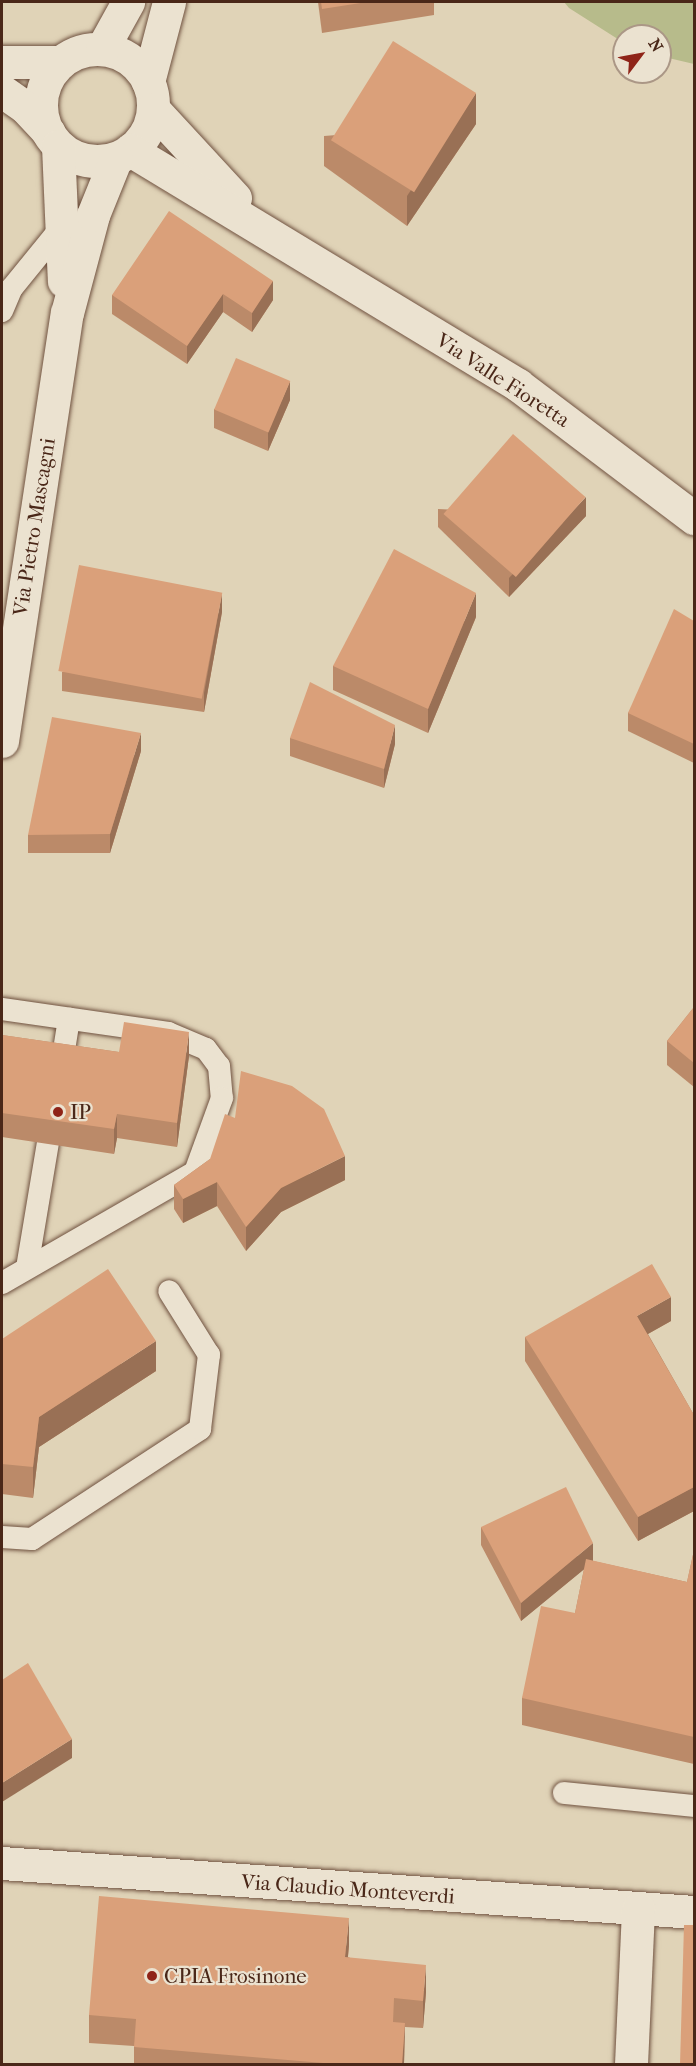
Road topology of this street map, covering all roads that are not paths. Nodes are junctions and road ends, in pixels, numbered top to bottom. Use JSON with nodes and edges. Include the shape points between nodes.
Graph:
{"nodes":[{"id":1,"x":128,"y":2,"type":"edge"},
{"id":2,"x":169,"y":2,"type":"edge"},
{"id":3,"x":102,"y":49,"type":"junction"},
{"id":4,"x":2,"y":62,"type":"edge"},
{"id":5,"x":60,"y":62,"type":"junction"},
{"id":6,"x":2,"y":90,"type":"edge"},
{"id":7,"x":151,"y":95,"type":"junction"},
{"id":8,"x":54,"y":140,"type":"junction"},
{"id":9,"x":123,"y":154,"type":"junction"},
{"id":10,"x":64,"y":223,"type":"junction"},
{"id":11,"x":302,"y":256,"type":"junction"},
{"id":12,"x":2,"y":311,"type":"edge"},
{"id":13,"x":67,"y":313,"type":"junction"},
{"id":14,"x":694,"y":518,"type":"edge"},
{"id":15,"x":2,"y":741,"type":"edge"},
{"id":16,"x":2,"y":1009,"type":"edge"},
{"id":17,"x":69,"y":1019,"type":"junction"},
{"id":18,"x":27,"y":1268,"type":"junction"},
{"id":19,"x":2,"y":1283,"type":"edge"},
{"id":20,"x":169,"y":1291,"type":"dead end"},
{"id":21,"x":2,"y":1537,"type":"edge"},
{"id":22,"x":564,"y":1792,"type":"dead end"},
{"id":23,"x":694,"y":1806,"type":"edge"},
{"id":24,"x":2,"y":1863,"type":"edge"},
{"id":25,"x":638,"y":1909,"type":"junction"},
{"id":26,"x":694,"y":1912,"type":"edge"},
{"id":27,"x":631,"y":2064,"type":"edge"}],
"edges":[{"from":1,"to":3,"type":"street"},
{"from":2,"to":7,"type":"street"},
{"from":3,"to":5,"type":"street","via":[[75,52]]},
{"from":3,"to":7,"type":"street","via":[[134,62]]},
{"from":4,"to":5,"type":"street"},
{"from":5,"to":8,"type":"street","via":[[45,81],[41,96],[41,111]]},
{"from":6,"to":8,"type":"street","via":[[25,107]]},
{"from":7,"to":9,"type":"street","via":[[146,132]]},
{"from":7,"to":11,"type":"street","name":"Via Valle Fioretta","via":[[218,182]]},
{"from":8,"to":9,"type":"street","via":[[91,161]]},
{"from":8,"to":10,"type":"street","name":"Via Pietro Mascagni"},
{"from":9,"to":11,"type":"street","name":"Via Valle Fioretta"},
{"from":9,"to":13,"type":"street","name":"Via Pietro Mascagni","via":[[93,215]]},
{"from":10,"to":12,"type":"lane","via":[[12,288]]},
{"from":10,"to":13,"type":"street","name":"Via Pietro Mascagni"},
{"from":11,"to":14,"type":"street","name":"Via Valle Fioretta","via":[[518,385]]},
{"from":13,"to":15,"type":"street","name":"Via Pietro Mascagni"},
{"from":16,"to":17,"type":"lane"},
{"from":17,"to":18,"type":"lane"},
{"from":17,"to":18,"type":"lane","via":[[168,1033],[206,1048],[219,1066],[222,1098],[195,1172]]},
{"from":18,"to":19,"type":"lane"},
{"from":20,"to":21,"type":"lane","via":[[209,1355],[200,1429],[32,1539]]},
{"from":22,"to":23,"type":"lane"},
{"from":24,"to":25,"type":"street","name":"Via Claudio Monteverdi"},
{"from":25,"to":26,"type":"street","name":"Via Claudio Monteverdi"},
{"from":25,"to":27,"type":"street"}]}
